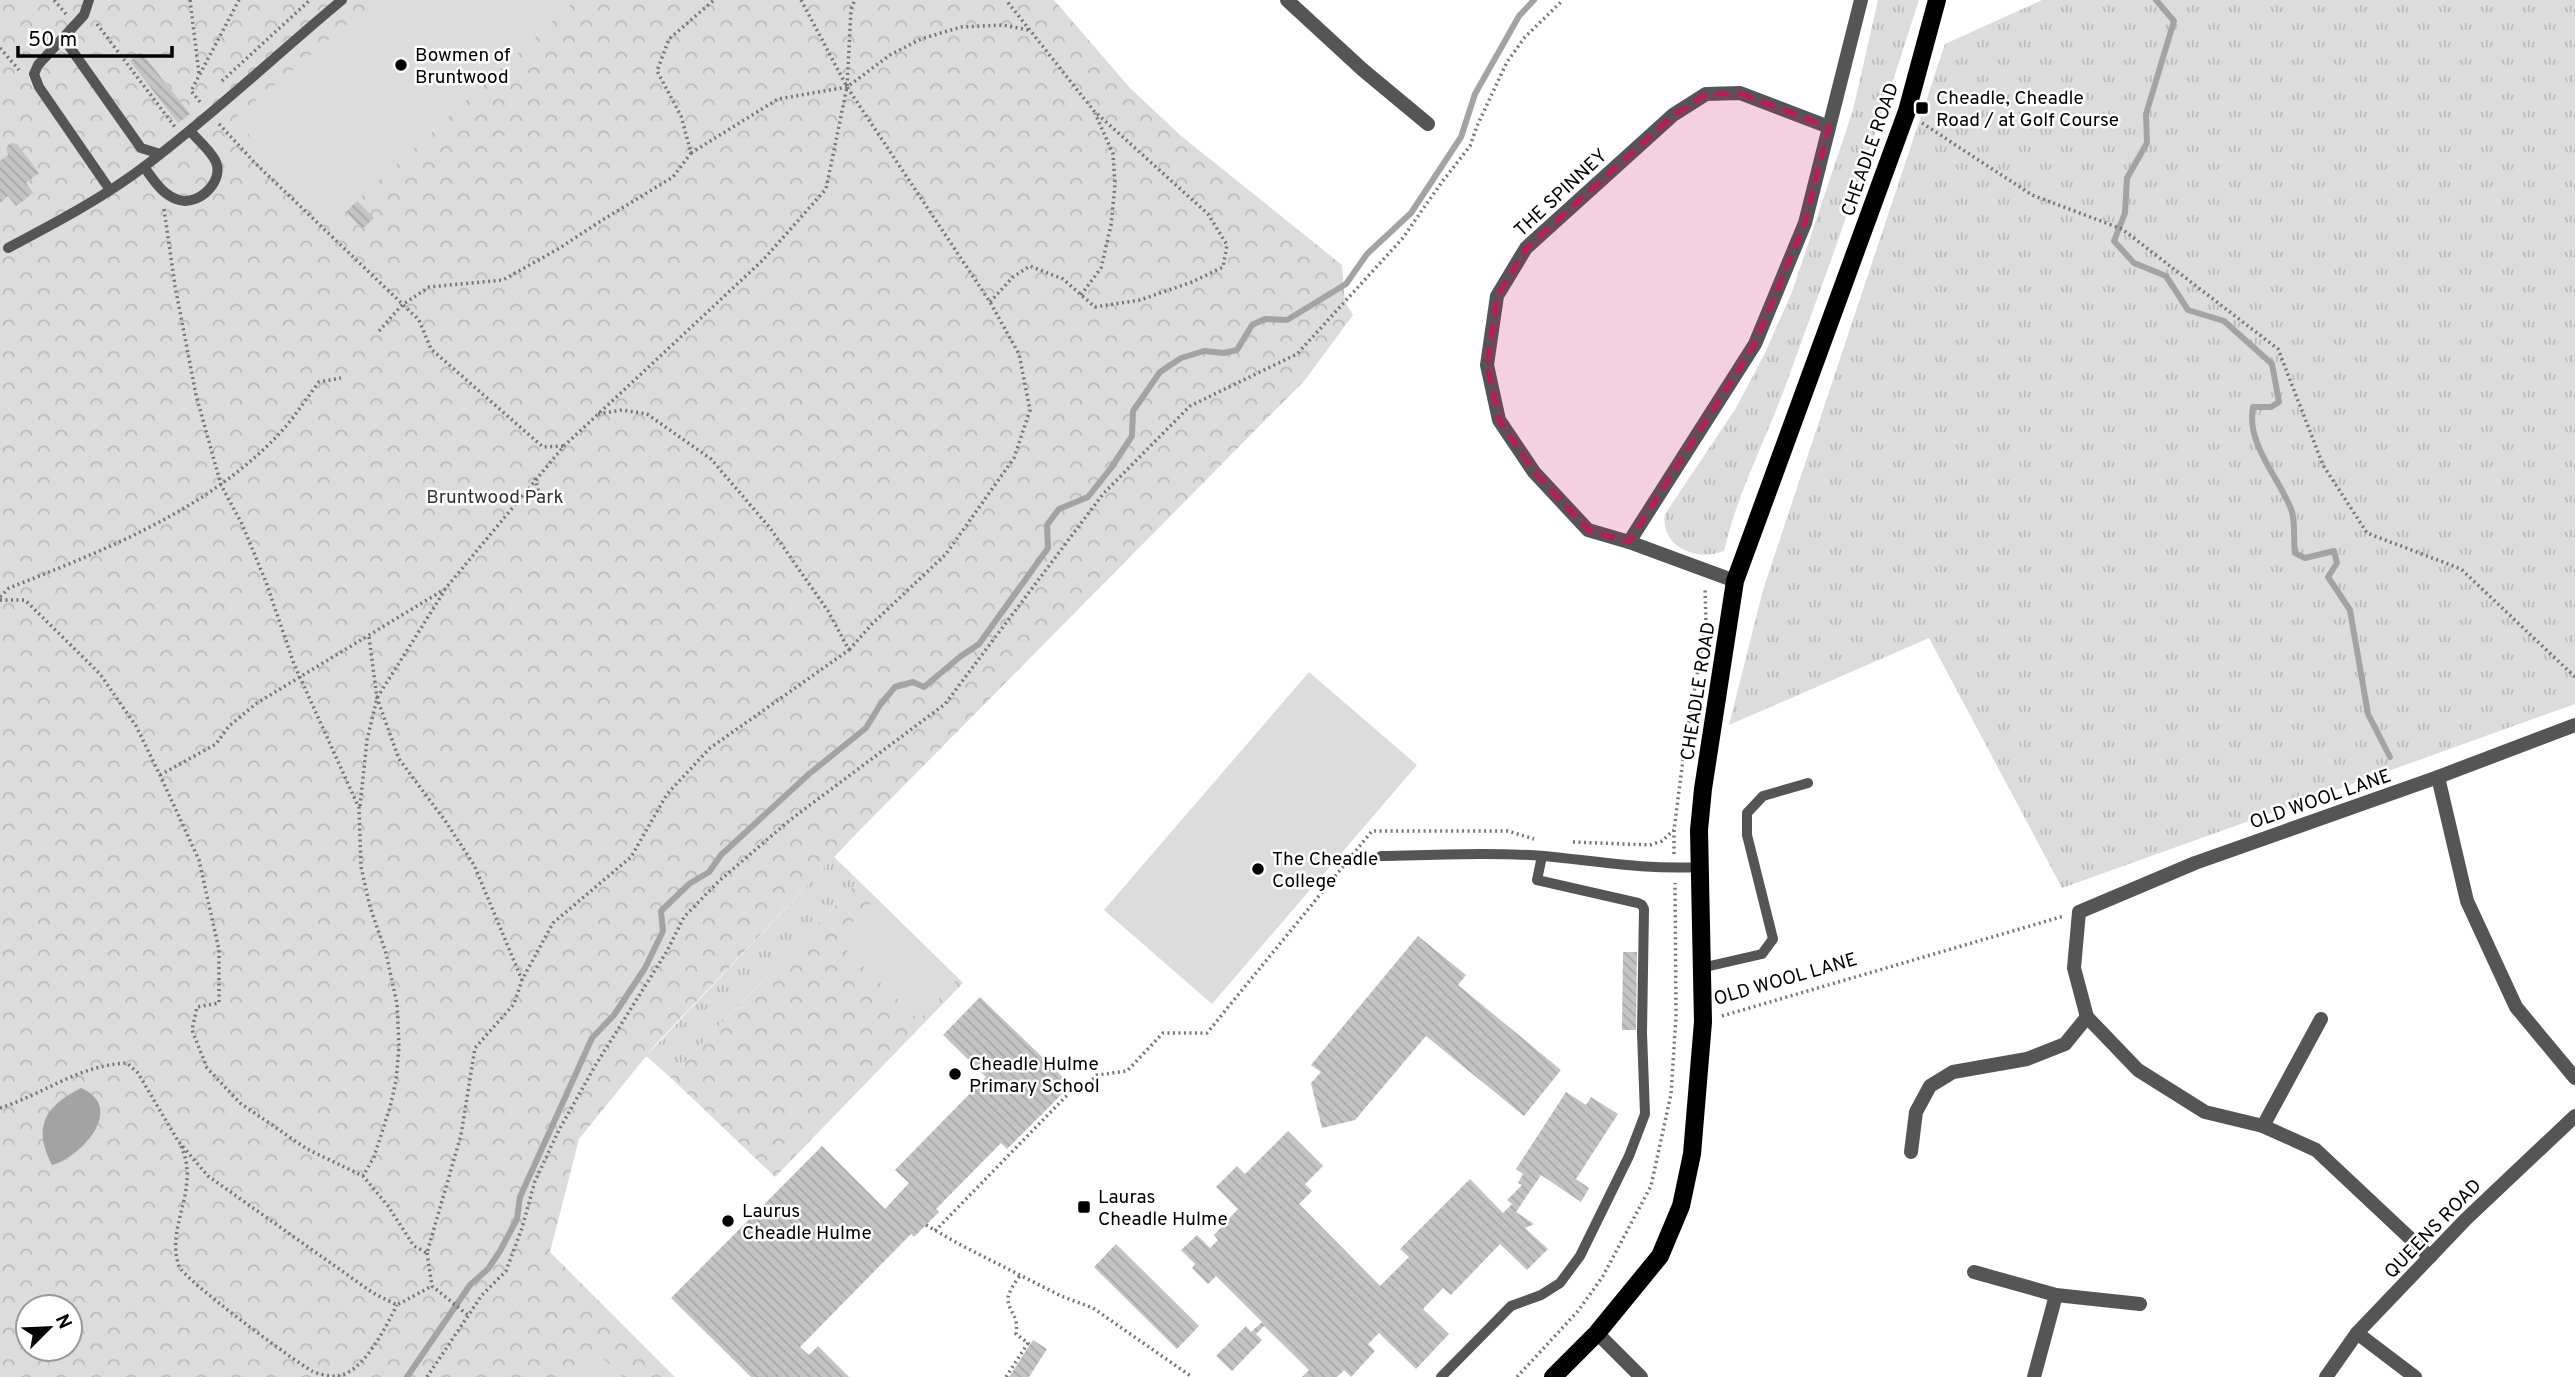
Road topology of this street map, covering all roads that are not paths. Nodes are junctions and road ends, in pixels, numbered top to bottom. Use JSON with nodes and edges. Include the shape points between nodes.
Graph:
{"nodes":[{"id":1,"x":89,"y":0,"type":"edge"},
{"id":2,"x":342,"y":0,"type":"edge"},
{"id":3,"x":1287,"y":0,"type":"edge"},
{"id":4,"x":1861,"y":0,"type":"edge"},
{"id":5,"x":1937,"y":0,"type":"edge"},
{"id":6,"x":64,"y":39,"type":"junction"},
{"id":7,"x":1428,"y":124,"type":"dead end"},
{"id":8,"x":1829,"y":127,"type":"junction"},
{"id":9,"x":186,"y":134,"type":"junction"},
{"id":10,"x":160,"y":154,"type":"junction"},
{"id":11,"x":144,"y":167,"type":"junction"},
{"id":12,"x":110,"y":190,"type":"junction"},
{"id":13,"x":8,"y":248,"type":"dead end"},
{"id":14,"x":1629,"y":542,"type":"junction"},
{"id":15,"x":1735,"y":581,"type":"junction"},
{"id":16,"x":2575,"y":725,"type":"edge"},
{"id":17,"x":2438,"y":777,"type":"junction"},
{"id":18,"x":1808,"y":783,"type":"dead end"},
{"id":19,"x":1381,"y":856,"type":"dead end"},
{"id":20,"x":1542,"y":856,"type":"junction"},
{"id":21,"x":1700,"y":867,"type":"junction"},
{"id":22,"x":1701,"y":968,"type":"junction"},
{"id":23,"x":2087,"y":1017,"type":"junction"},
{"id":24,"x":2320,"y":1019,"type":"dead end"},
{"id":25,"x":2575,"y":1078,"type":"edge"},
{"id":26,"x":2575,"y":1116,"type":"edge"},
{"id":27,"x":2263,"y":1126,"type":"junction"},
{"id":28,"x":1911,"y":1152,"type":"dead end"},
{"id":29,"x":2430,"y":1257,"type":"junction"},
{"id":30,"x":1974,"y":1272,"type":"dead end"},
{"id":31,"x":2056,"y":1296,"type":"junction"},
{"id":32,"x":2140,"y":1304,"type":"dead end"},
{"id":33,"x":1597,"y":1332,"type":"junction"},
{"id":34,"x":2357,"y":1333,"type":"junction"},
{"id":35,"x":1441,"y":1377,"type":"edge"},
{"id":36,"x":1553,"y":1377,"type":"edge"},
{"id":37,"x":1641,"y":1377,"type":"edge"},
{"id":38,"x":2034,"y":1377,"type":"edge"},
{"id":39,"x":2326,"y":1377,"type":"edge"},
{"id":40,"x":2415,"y":1377,"type":"edge"}],
"edges":[{"from":1,"to":6,"type":"lane","via":[[84,15]]},
{"from":2,"to":9,"type":"lane"},
{"from":3,"to":7,"type":"street"},
{"from":4,"to":8,"type":"street"},
{"from":5,"to":15,"type":"main road","name":"CHEADLE ROAD","via":[[1907,111]]},
{"from":6,"to":10,"type":"lane","via":[[141,148]]},
{"from":6,"to":12,"type":"lane","via":[[34,74]]},
{"from":8,"to":14,"type":"street","via":[[1805,223],[1755,344]]},
{"from":8,"to":14,"type":"street","name":"THE SPINNEY","via":[[1740,93],[1706,94],[1673,115],[1526,248],[1497,296],[1487,365],[1499,420],[1534,472],[1588,530]]},
{"from":9,"to":10,"type":"lane"},
{"from":9,"to":11,"type":"lane","via":[[216,160],[216,176],[208,191],[194,200],[180,201],[161,190]]},
{"from":10,"to":11,"type":"lane"},
{"from":11,"to":12,"type":"lane"},
{"from":12,"to":13,"type":"lane"},
{"from":14,"to":15,"type":"street","name":"THE SPINNEY"},
{"from":15,"to":21,"type":"main road","name":"CHEADLE ROAD","via":[[1703,789]]},
{"from":16,"to":17,"type":"street","name":"OLD WOOL LANE"},
{"from":17,"to":23,"type":"street","name":"OLD WOOL LANE","via":[[2195,863],[2079,912],[2074,968]]},
{"from":17,"to":25,"type":"street","via":[[2468,901],[2489,948],[2516,1007]]},
{"from":18,"to":22,"type":"lane","via":[[1763,796],[1747,813],[1747,835],[1773,939],[1762,954]]},
{"from":19,"to":20,"type":"lane"},
{"from":20,"to":21,"type":"lane","via":[[1666,869]]},
{"from":20,"to":35,"type":"lane","via":[[1537,880],[1638,903],[1644,909],[1645,1114],[1605,1207],[1560,1283],[1511,1306]]},
{"from":21,"to":22,"type":"main road","name":"CHEADLE ROAD"},
{"from":22,"to":33,"type":"main road","name":"CHEADLE ROAD","via":[[1703,1021],[1692,1154],[1681,1206],[1660,1256]]},
{"from":23,"to":27,"type":"street","via":[[2138,1070],[2205,1112]]},
{"from":23,"to":28,"type":"street","via":[[2066,1044],[2027,1059],[1953,1072],[1930,1086],[1916,1112]]},
{"from":24,"to":27,"type":"street"},
{"from":26,"to":29,"type":"street","name":"QUEENS ROAD"},
{"from":27,"to":29,"type":"street","via":[[2316,1150]]},
{"from":29,"to":34,"type":"street","name":"QUEENS ROAD"},
{"from":30,"to":31,"type":"street"},
{"from":31,"to":32,"type":"street"},
{"from":31,"to":38,"type":"street"},
{"from":33,"to":36,"type":"main road","name":"CHEADLE ROAD"},
{"from":33,"to":37,"type":"street"},
{"from":34,"to":39,"type":"street","name":"QUEENS ROAD"},
{"from":34,"to":40,"type":"street"}]}
